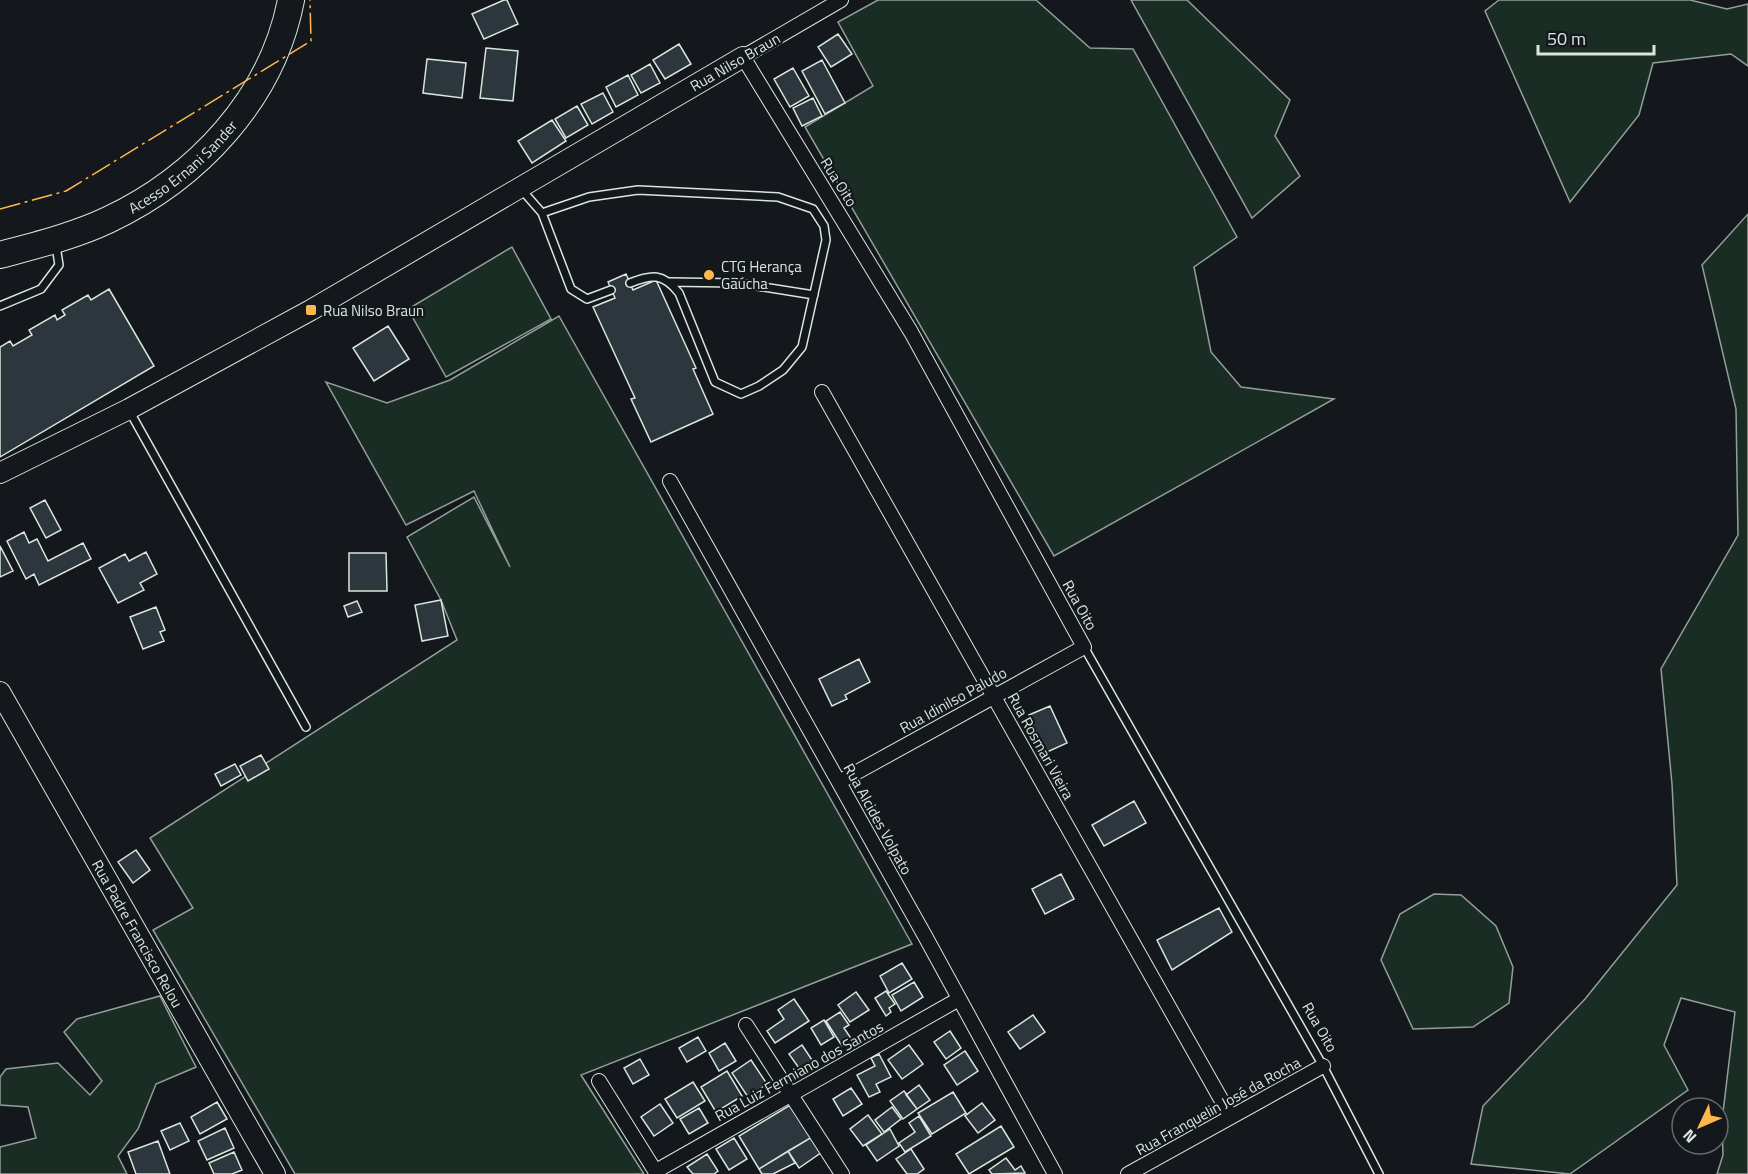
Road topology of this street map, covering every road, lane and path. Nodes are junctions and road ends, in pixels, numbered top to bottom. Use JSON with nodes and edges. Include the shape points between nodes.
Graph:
{"nodes":[{"id":1,"x":291,"y":0,"type":"edge"},
{"id":2,"x":841,"y":0,"type":"edge"},
{"id":3,"x":743,"y":57,"type":"junction"},
{"id":4,"x":519,"y":187,"type":"junction"},
{"id":5,"x":542,"y":213,"type":"junction"},
{"id":6,"x":55,"y":241,"type":"junction"},
{"id":7,"x":0,"y":255,"type":"edge"},
{"id":8,"x":670,"y":282,"type":"junction"},
{"id":9,"x":630,"y":283,"type":"dead end"},
{"id":10,"x":611,"y":290,"type":"dead end"},
{"id":11,"x":814,"y":296,"type":"junction"},
{"id":12,"x":0,"y":306,"type":"edge"},
{"id":13,"x":822,"y":392,"type":"dead end"},
{"id":14,"x":129,"y":410,"type":"junction"},
{"id":15,"x":0,"y":473,"type":"edge"},
{"id":16,"x":670,"y":480,"type":"dead end"},
{"id":17,"x":1084,"y":647,"type":"junction"},
{"id":18,"x":0,"y":692,"type":"edge"},
{"id":19,"x":994,"y":697,"type":"junction"},
{"id":20,"x":306,"y":727,"type":"dead end"},
{"id":21,"x":839,"y":782,"type":"junction"},
{"id":22,"x":959,"y":999,"type":"junction"},
{"id":23,"x":746,"y":1025,"type":"dead end"},
{"id":24,"x":1323,"y":1066,"type":"junction"},
{"id":25,"x":599,"y":1082,"type":"dead end"},
{"id":26,"x":791,"y":1094,"type":"junction"},
{"id":27,"x":1231,"y":1117,"type":"junction"},
{"id":28,"x":657,"y":1173,"type":"edge"},
{"id":29,"x":275,"y":1174,"type":"edge"},
{"id":30,"x":842,"y":1174,"type":"edge"},
{"id":31,"x":1055,"y":1174,"type":"edge"},
{"id":32,"x":1128,"y":1174,"type":"edge"},
{"id":33,"x":1379,"y":1174,"type":"edge"}],
"edges":[{"from":1,"to":6,"type":"highway","name":"Acesso Ernani Sander","via":[[272,61],[251,100],[224,135],[170,183],[140,203]]},
{"from":2,"to":3,"type":"street","name":"Rua Nilso Braun"},
{"from":3,"to":4,"type":"street","name":"Rua Nilso Braun"},
{"from":3,"to":17,"type":"street","name":"Rua Oito","via":[[911,332]]},
{"from":4,"to":5,"type":"lane"},
{"from":4,"to":14,"type":"street","name":"Rua Nilso Braun","via":[[311,310]]},
{"from":5,"to":10,"type":"lane","via":[[571,289],[587,299]]},
{"from":5,"to":11,"type":"lane","via":[[589,197],[638,190],[778,197],[813,209],[824,226],[826,240]]},
{"from":6,"to":7,"type":"highway","name":"Acesso Ernani Sander"},
{"from":6,"to":12,"type":"lane","via":[[59,265],[41,289]]},
{"from":8,"to":9,"type":"lane","via":[[648,276]]},
{"from":8,"to":11,"type":"lane","via":[[738,283]]},
{"from":8,"to":11,"type":"lane","via":[[679,293],[715,382],[741,394],[783,370],[802,347]]},
{"from":13,"to":19,"type":"street","name":"Rua Rosmari Vieira"},
{"from":14,"to":15,"type":"street","name":"Rua Nilso Braun"},
{"from":14,"to":20,"type":"lane"},
{"from":16,"to":21,"type":"street","name":"Rua Alcides Volpato"},
{"from":17,"to":19,"type":"street","name":"Rua Idinilso Paludo"},
{"from":17,"to":24,"type":"lane","name":"Rua Oito"},
{"from":18,"to":29,"type":"street","name":"Rua Padre Francisco Relou"},
{"from":19,"to":21,"type":"street","name":"Rua Idinilso Paludo"},
{"from":19,"to":27,"type":"street","name":"Rua Rosmari Vieira"},
{"from":21,"to":22,"type":"street","name":"Rua Alcides Volpato"},
{"from":22,"to":26,"type":"street","name":"Rua Luiz Fermiano dos Santos"},
{"from":22,"to":31,"type":"street","name":"Rua Alcides Volpato"},
{"from":23,"to":26,"type":"street"},
{"from":24,"to":27,"type":"street","name":"Rua Franquelin José da Rocha"},
{"from":24,"to":33,"type":"lane","name":"Rua Oito"},
{"from":25,"to":28,"type":"street"},
{"from":26,"to":28,"type":"street","name":"Rua Luiz Fermiano dos Santos"},
{"from":26,"to":30,"type":"street"},
{"from":27,"to":32,"type":"street","name":"Rua Franquelin José da Rocha"}]}
